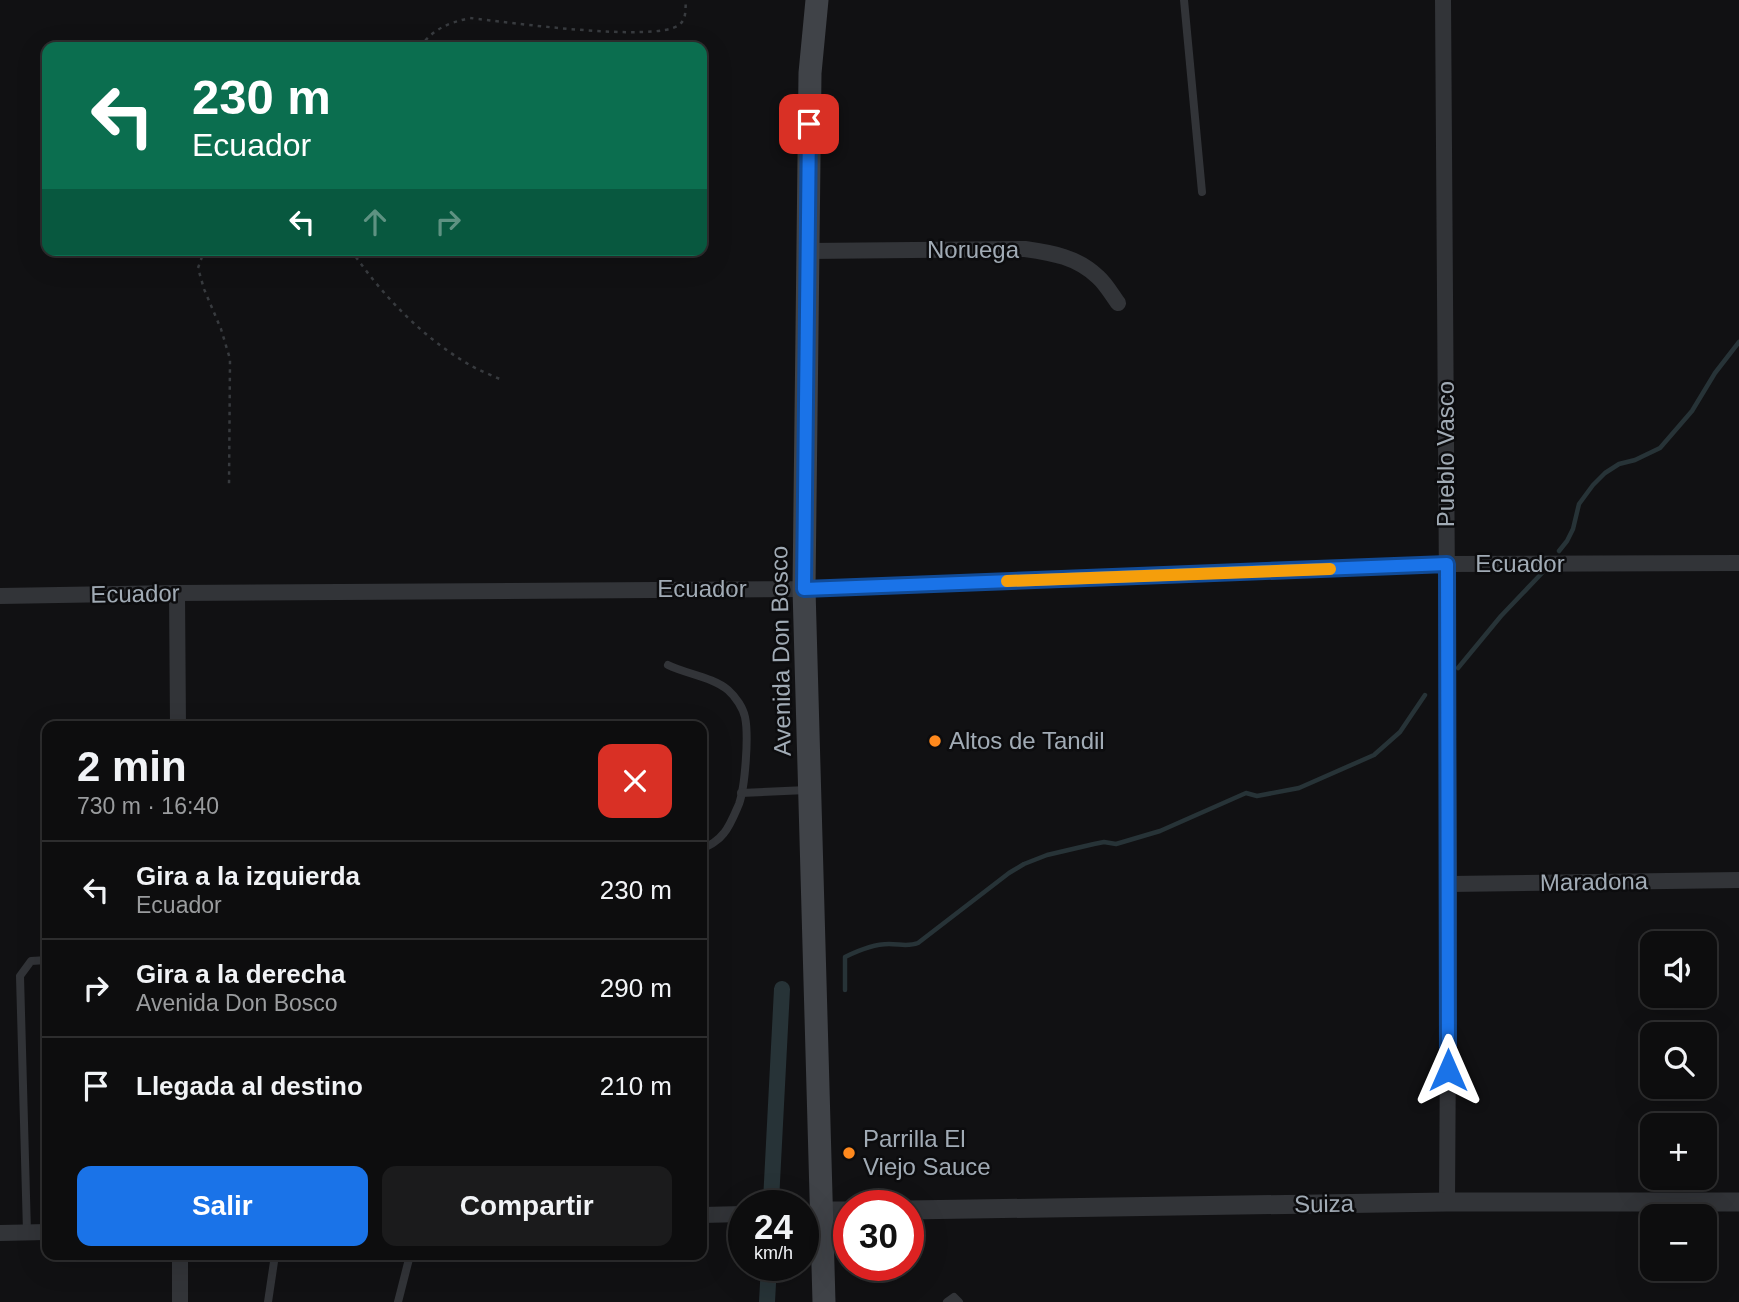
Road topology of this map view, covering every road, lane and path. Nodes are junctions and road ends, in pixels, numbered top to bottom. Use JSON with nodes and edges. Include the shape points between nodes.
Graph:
{"nodes":[{"id":1,"x":686,"y":0,"type":"edge"},
{"id":2,"x":817,"y":0,"type":"edge"},
{"id":3,"x":1184,"y":0,"type":"edge"},
{"id":4,"x":1443,"y":0,"type":"edge"},
{"id":5,"x":424,"y":42,"type":"edge"},
{"id":6,"x":1202,"y":192,"type":"dead end"},
{"id":7,"x":808,"y":251,"type":"junction"},
{"id":8,"x":202,"y":256,"type":"edge"},
{"id":9,"x":356,"y":256,"type":"edge"},
{"id":10,"x":1118,"y":303,"type":"dead end"},
{"id":11,"x":502,"y":380,"type":"dead end"},
{"id":12,"x":229,"y":487,"type":"dead end"},
{"id":13,"x":1739,"y":563,"type":"edge"},
{"id":14,"x":1447,"y":564,"type":"junction"},
{"id":15,"x":804,"y":589,"type":"junction"},
{"id":16,"x":177,"y":593,"type":"junction"},
{"id":17,"x":0,"y":596,"type":"edge"},
{"id":18,"x":668,"y":665,"type":"dead end"},
{"id":19,"x":178,"y":721,"type":"edge"},
{"id":20,"x":810,"y":790,"type":"junction"},
{"id":21,"x":741,"y":793,"type":"junction"},
{"id":22,"x":707,"y":846,"type":"edge"},
{"id":23,"x":1739,"y":880,"type":"edge"},
{"id":24,"x":1448,"y":884,"type":"junction"},
{"id":25,"x":42,"y":960,"type":"edge"},
{"id":26,"x":812,"y":1190,"type":"edge"},
{"id":27,"x":1447,"y":1202,"type":"junction"},
{"id":28,"x":1739,"y":1202,"type":"edge"},
{"id":29,"x":924,"y":1210,"type":"edge"},
{"id":30,"x":728,"y":1214,"type":"edge"},
{"id":31,"x":707,"y":1215,"type":"edge"},
{"id":32,"x":27,"y":1232,"type":"junction"},
{"id":33,"x":42,"y":1232,"type":"edge"},
{"id":34,"x":0,"y":1233,"type":"edge"},
{"id":35,"x":180,"y":1260,"type":"edge"},
{"id":36,"x":274,"y":1260,"type":"edge"},
{"id":37,"x":409,"y":1260,"type":"edge"},
{"id":38,"x":819,"y":1264,"type":"edge"},
{"id":39,"x":180,"y":1302,"type":"edge"},
{"id":40,"x":268,"y":1302,"type":"edge"},
{"id":41,"x":398,"y":1302,"type":"edge"},
{"id":42,"x":824,"y":1302,"type":"edge"},
{"id":43,"x":947,"y":1302,"type":"edge"},
{"id":44,"x":960,"y":1302,"type":"edge"}],
"edges":[{"from":1,"to":5,"type":"path","via":[[682,22],[673,28],[610,32],[470,18],[441,27]]},
{"from":2,"to":7,"type":"main road","name":"Avenida Don Bosco","via":[[810,73]]},
{"from":3,"to":6,"type":"lane"},
{"from":4,"to":14,"type":"street","name":"Pueblo Vasco"},
{"from":7,"to":10,"type":"street","name":"Noruega","via":[[1025,249],[1054,253],[1074,259],[1098,277]]},
{"from":7,"to":15,"type":"main road","name":"Avenida Don Bosco"},
{"from":8,"to":12,"type":"path","via":[[198,268],[230,359]]},
{"from":9,"to":11,"type":"path","via":[[389,299],[430,338],[469,365]]},
{"from":13,"to":14,"type":"street","name":"Ecuador"},
{"from":14,"to":15,"type":"street","name":"Ecuador"},
{"from":14,"to":24,"type":"street","name":"Pueblo Vasco"},
{"from":15,"to":16,"type":"street","name":"Ecuador"},
{"from":15,"to":20,"type":"main road","name":"Avenida Don Bosco"},
{"from":16,"to":17,"type":"street","name":"Ecuador"},
{"from":16,"to":19,"type":"street"},
{"from":18,"to":21,"type":"lane","via":[[714,682],[739,703],[746,738]]},
{"from":20,"to":21,"type":"lane"},
{"from":20,"to":26,"type":"main road","name":"Avenida Don Bosco"},
{"from":21,"to":22,"type":"lane","via":[[725,832]]},
{"from":23,"to":24,"type":"street","name":"Maradona"},
{"from":24,"to":27,"type":"street","name":"Pueblo Vasco"},
{"from":25,"to":32,"type":"lane","via":[[31,961],[20,976]]},
{"from":27,"to":28,"type":"street","name":"Suiza"},
{"from":27,"to":29,"type":"street","name":"Suiza"},
{"from":30,"to":31,"type":"street"},
{"from":32,"to":33,"type":"street"},
{"from":32,"to":34,"type":"street"},
{"from":35,"to":39,"type":"street"},
{"from":36,"to":40,"type":"lane"},
{"from":37,"to":41,"type":"lane"},
{"from":38,"to":42,"type":"main road","name":"Avenida Don Bosco"},
{"from":43,"to":44,"type":"lane","via":[[954,1297]]}]}
